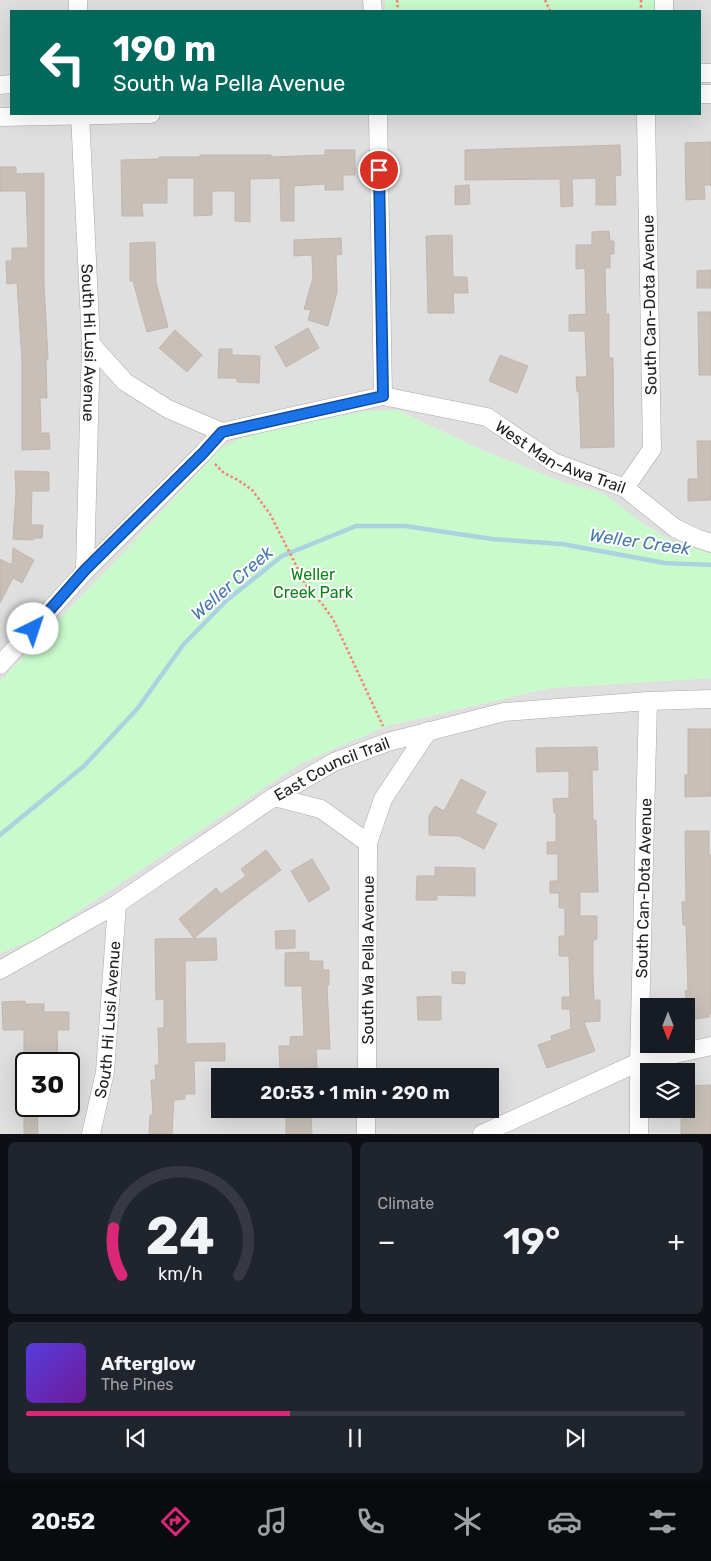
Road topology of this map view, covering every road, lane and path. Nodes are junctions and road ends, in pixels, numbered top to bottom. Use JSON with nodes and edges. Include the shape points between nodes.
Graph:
{"nodes":[{"id":1,"x":80,"y":115,"type":"edge"},
{"id":2,"x":378,"y":115,"type":"edge"},
{"id":3,"x":646,"y":115,"type":"edge"},
{"id":4,"x":0,"y":117,"type":"edge"},
{"id":5,"x":91,"y":344,"type":"junction"},
{"id":6,"x":383,"y":396,"type":"junction"},
{"id":7,"x":222,"y":432,"type":"junction"},
{"id":8,"x":203,"y":453,"type":"junction"},
{"id":9,"x":625,"y":488,"type":"junction"},
{"id":10,"x":711,"y":543,"type":"edge"},
{"id":11,"x":85,"y":570,"type":"junction"},
{"id":12,"x":0,"y":665,"type":"edge"},
{"id":13,"x":711,"y":699,"type":"edge"},
{"id":14,"x":648,"y":701,"type":"junction"},
{"id":15,"x":428,"y":731,"type":"junction"},
{"id":16,"x":388,"y":742,"type":"junction"},
{"id":17,"x":274,"y":796,"type":"junction"},
{"id":18,"x":368,"y":843,"type":"junction"},
{"id":19,"x":117,"y":904,"type":"junction"},
{"id":20,"x":0,"y":970,"type":"edge"},
{"id":21,"x":711,"y":1046,"type":"edge"},
{"id":22,"x":639,"y":1062,"type":"junction"},
{"id":23,"x":367,"y":1068,"type":"edge"},
{"id":24,"x":366,"y":1118,"type":"edge"},
{"id":25,"x":91,"y":1134,"type":"edge"},
{"id":26,"x":366,"y":1134,"type":"edge"},
{"id":27,"x":482,"y":1134,"type":"edge"},
{"id":28,"x":639,"y":1134,"type":"edge"}],
"edges":[{"from":1,"to":4,"type":"street"},
{"from":1,"to":5,"type":"street","name":"South Hi Lusi Avenue"},
{"from":2,"to":6,"type":"street"},
{"from":3,"to":9,"type":"street","name":"South Can-Dota Avenue","via":[[652,449]]},
{"from":5,"to":7,"type":"street","via":[[125,382],[168,409]]},
{"from":5,"to":11,"type":"street","name":"South Hi Lusi Avenue"},
{"from":6,"to":7,"type":"street","name":"West Man-Awa Trail"},
{"from":6,"to":9,"type":"street","name":"West Man-Awa Trail","via":[[487,417],[554,462]]},
{"from":7,"to":8,"type":"street"},
{"from":8,"to":11,"type":"street"},
{"from":8,"to":16,"type":"path","via":[[224,473],[252,490],[270,514],[307,587],[333,619],[382,722]]},
{"from":9,"to":10,"type":"street","name":"West Man-Awa Trail","via":[[675,528]]},
{"from":11,"to":12,"type":"street"},
{"from":13,"to":14,"type":"street","name":"East Council Trail"},
{"from":14,"to":15,"type":"street","name":"East Council Trail","via":[[504,712]]},
{"from":14,"to":22,"type":"street","name":"South Can-Dota Avenue"},
{"from":15,"to":16,"type":"street","name":"East Council Trail"},
{"from":15,"to":18,"type":"street","name":"South Wa Pella Avenue","via":[[383,798]]},
{"from":16,"to":17,"type":"street","name":"East Council Trail","via":[[334,762]]},
{"from":17,"to":18,"type":"street","via":[[321,809]]},
{"from":17,"to":19,"type":"street","name":"East Council Trail"},
{"from":18,"to":23,"type":"street","name":"South Wa Pella Avenue"},
{"from":19,"to":20,"type":"street","name":"East Council Trail"},
{"from":19,"to":25,"type":"street","name":"South Hi Lusi Avenue","via":[[105,1072]]},
{"from":21,"to":22,"type":"street"},
{"from":22,"to":27,"type":"street"},
{"from":22,"to":28,"type":"street","name":"South Can-Dota Avenue"},
{"from":24,"to":26,"type":"street"}]}
